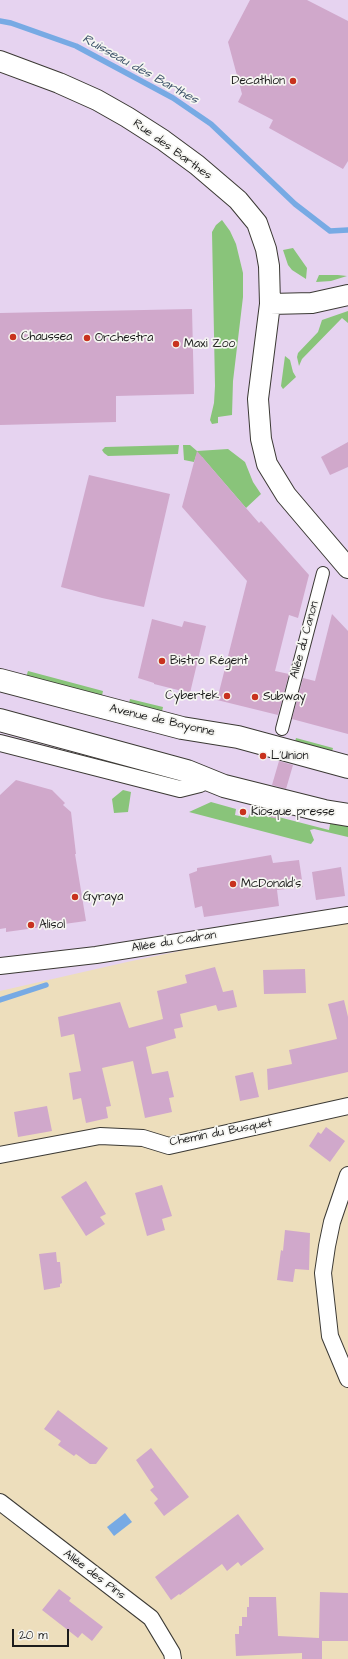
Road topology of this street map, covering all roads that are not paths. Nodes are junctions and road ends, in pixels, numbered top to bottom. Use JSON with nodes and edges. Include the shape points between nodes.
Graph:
{"nodes":[{"id":1,"x":0,"y":62,"type":"edge"},
{"id":2,"x":348,"y":295,"type":"edge"},
{"id":3,"x":270,"y":304,"type":"junction"},
{"id":4,"x":348,"y":568,"type":"edge"},
{"id":5,"x":323,"y":573,"type":"dead end"},
{"id":6,"x":0,"y":680,"type":"edge"},
{"id":7,"x":0,"y":720,"type":"edge"},
{"id":8,"x":282,"y":729,"type":"dead end"},
{"id":9,"x":0,"y":743,"type":"edge"},
{"id":10,"x":348,"y":767,"type":"edge"},
{"id":11,"x":209,"y":779,"type":"junction"},
{"id":12,"x":348,"y":816,"type":"edge"},
{"id":13,"x":348,"y":916,"type":"edge"},
{"id":14,"x":0,"y":966,"type":"edge"},
{"id":15,"x":348,"y":1106,"type":"edge"},
{"id":16,"x":0,"y":1156,"type":"edge"},
{"id":17,"x":348,"y":1175,"type":"edge"},
{"id":18,"x":348,"y":1379,"type":"edge"},
{"id":19,"x":0,"y":1502,"type":"edge"},
{"id":20,"x":173,"y":1659,"type":"edge"}],
"edges":[{"from":1,"to":3,"type":"street","name":"Rue des Barthes","via":[[60,83],[127,117],[197,165],[238,200],[257,223],[266,249]]},
{"from":2,"to":3,"type":"street","via":[[312,303]]},
{"from":3,"to":4,"type":"street","name":"Rue des Barthes","via":[[258,398],[261,439],[267,464],[286,496]]},
{"from":5,"to":8,"type":"street","name":"Allée du Canon"},
{"from":6,"to":10,"type":"main road","name":"Avenue de Bayonne","via":[[182,728],[238,737]]},
{"from":7,"to":11,"type":"main road"},
{"from":9,"to":11,"type":"street","via":[[180,789]]},
{"from":11,"to":12,"type":"main road","via":[[224,786]]},
{"from":13,"to":14,"type":"street","name":"Allée du Cadran"},
{"from":15,"to":16,"type":"street","name":"Chemin du Busquet","via":[[169,1146],[143,1138],[100,1136]]},
{"from":17,"to":18,"type":"street","via":[[332,1222],[323,1273],[330,1336]]},
{"from":19,"to":20,"type":"street","name":"Allée des Pins","via":[[151,1618],[172,1652]]}]}
